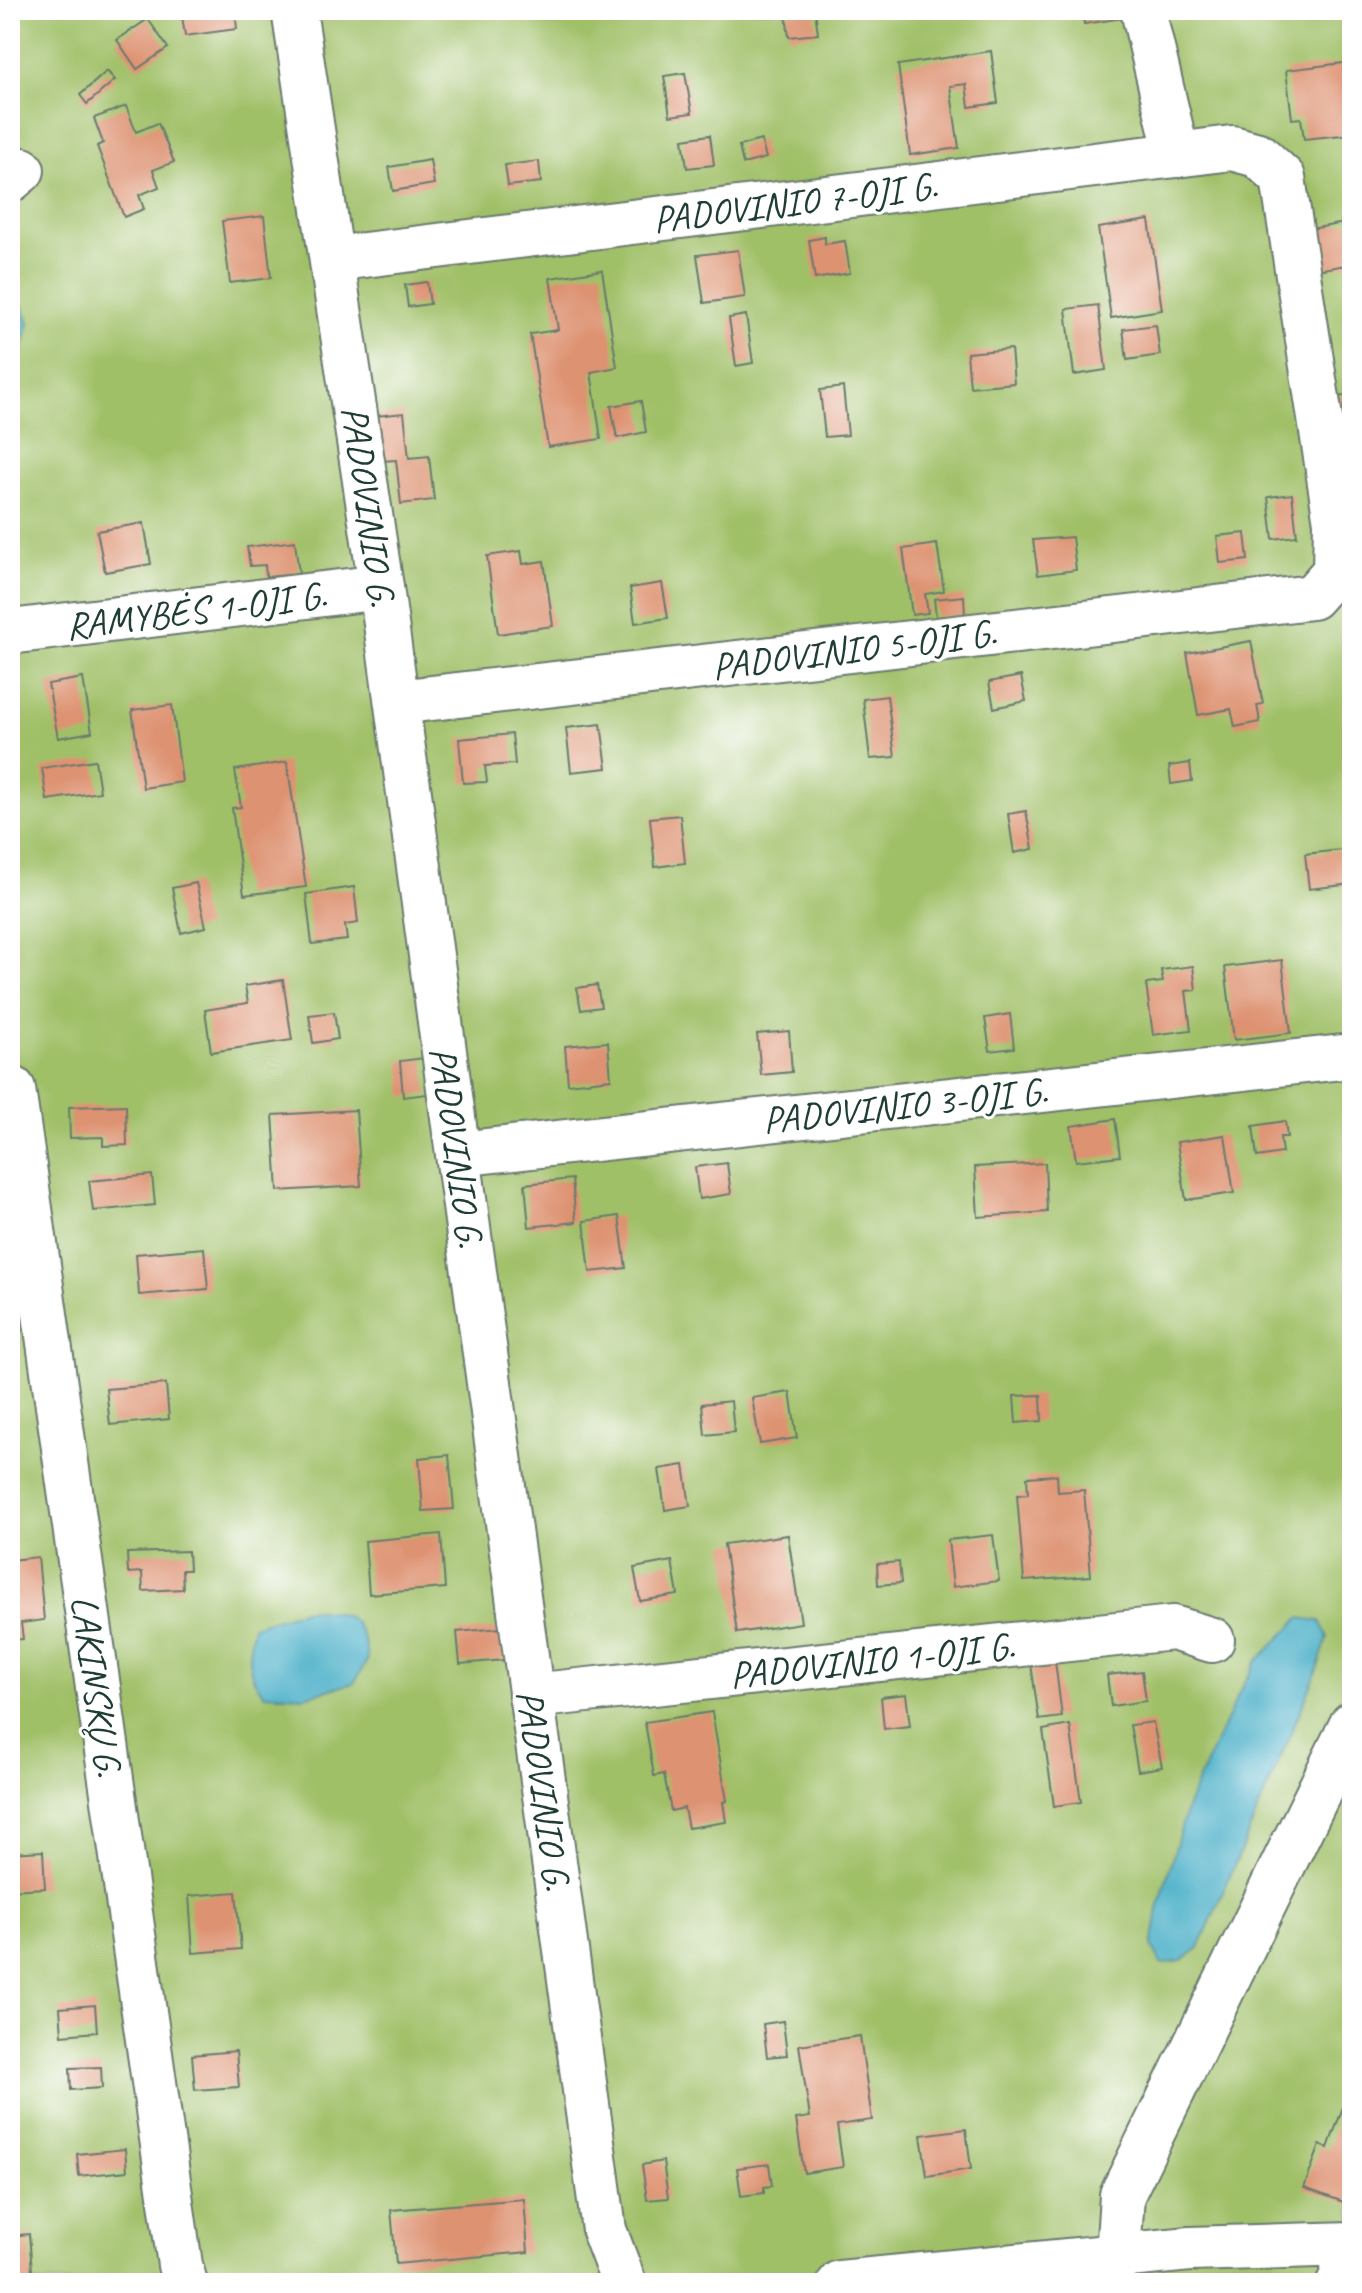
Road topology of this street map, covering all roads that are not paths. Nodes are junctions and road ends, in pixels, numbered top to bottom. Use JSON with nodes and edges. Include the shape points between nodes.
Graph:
{"nodes":[{"id":1,"x":294,"y":10,"type":"edge"},
{"id":2,"x":1143,"y":10,"type":"edge"},
{"id":3,"x":1177,"y":155,"type":"junction"},
{"id":4,"x":332,"y":259,"type":"junction"},
{"id":5,"x":381,"y":587,"type":"junction"},
{"id":6,"x":1312,"y":597,"type":"joint"},
{"id":7,"x":10,"y":632,"type":"edge"},
{"id":8,"x":397,"y":702,"type":"junction"},
{"id":9,"x":1352,"y":1056,"type":"edge"},
{"id":10,"x":13,"y":1089,"type":"dead end"},
{"id":11,"x":458,"y":1154,"type":"junction"},
{"id":12,"x":1212,"y":1640,"type":"dead end"},
{"id":13,"x":531,"y":1696,"type":"junction"},
{"id":14,"x":1352,"y":1724,"type":"edge"},
{"id":15,"x":1352,"y":2244,"type":"edge"},
{"id":16,"x":1352,"y":2254,"type":"edge"},
{"id":17,"x":1118,"y":2255,"type":"junction"},
{"id":18,"x":185,"y":2283,"type":"edge"},
{"id":19,"x":624,"y":2283,"type":"edge"},
{"id":20,"x":840,"y":2283,"type":"edge"},
{"id":21,"x":1339,"y":2283,"type":"edge"}],
"edges":[{"from":1,"to":4,"type":"street","name":"PADOVINIO G."},
{"from":2,"to":3,"type":"street"},
{"from":3,"to":4,"type":"street","name":"PADOVINIO 7-OJI G."},
{"from":3,"to":6,"type":"street","name":"PADOVINIO 7-OJI G.","via":[[1232,148],[1258,155],[1283,178],[1336,522],[1335,571]]},
{"from":4,"to":5,"type":"street","name":"PADOVINIO G."},
{"from":5,"to":7,"type":"street","name":"RAMYBĖS 1-OJI G."},
{"from":5,"to":8,"type":"street","name":"PADOVINIO G."},
{"from":6,"to":8,"type":"street","name":"PADOVINIO 5-OJI G."},
{"from":8,"to":11,"type":"street","name":"PADOVINIO G."},
{"from":9,"to":11,"type":"street","name":"PADOVINIO 3-OJI G."},
{"from":10,"to":18,"type":"street","name":"LAKINSKŲ G."},
{"from":11,"to":13,"type":"street","name":"PADOVINIO G."},
{"from":12,"to":13,"type":"street","name":"PADOVINIO 1-OJI G.","via":[[1173,1628]]},
{"from":13,"to":19,"type":"street","name":"PADOVINIO G.","via":[[604,2230]]},
{"from":14,"to":17,"type":"street","via":[[1122,2195]]},
{"from":15,"to":17,"type":"street"},
{"from":16,"to":21,"type":"street"},
{"from":17,"to":20,"type":"street"}]}
